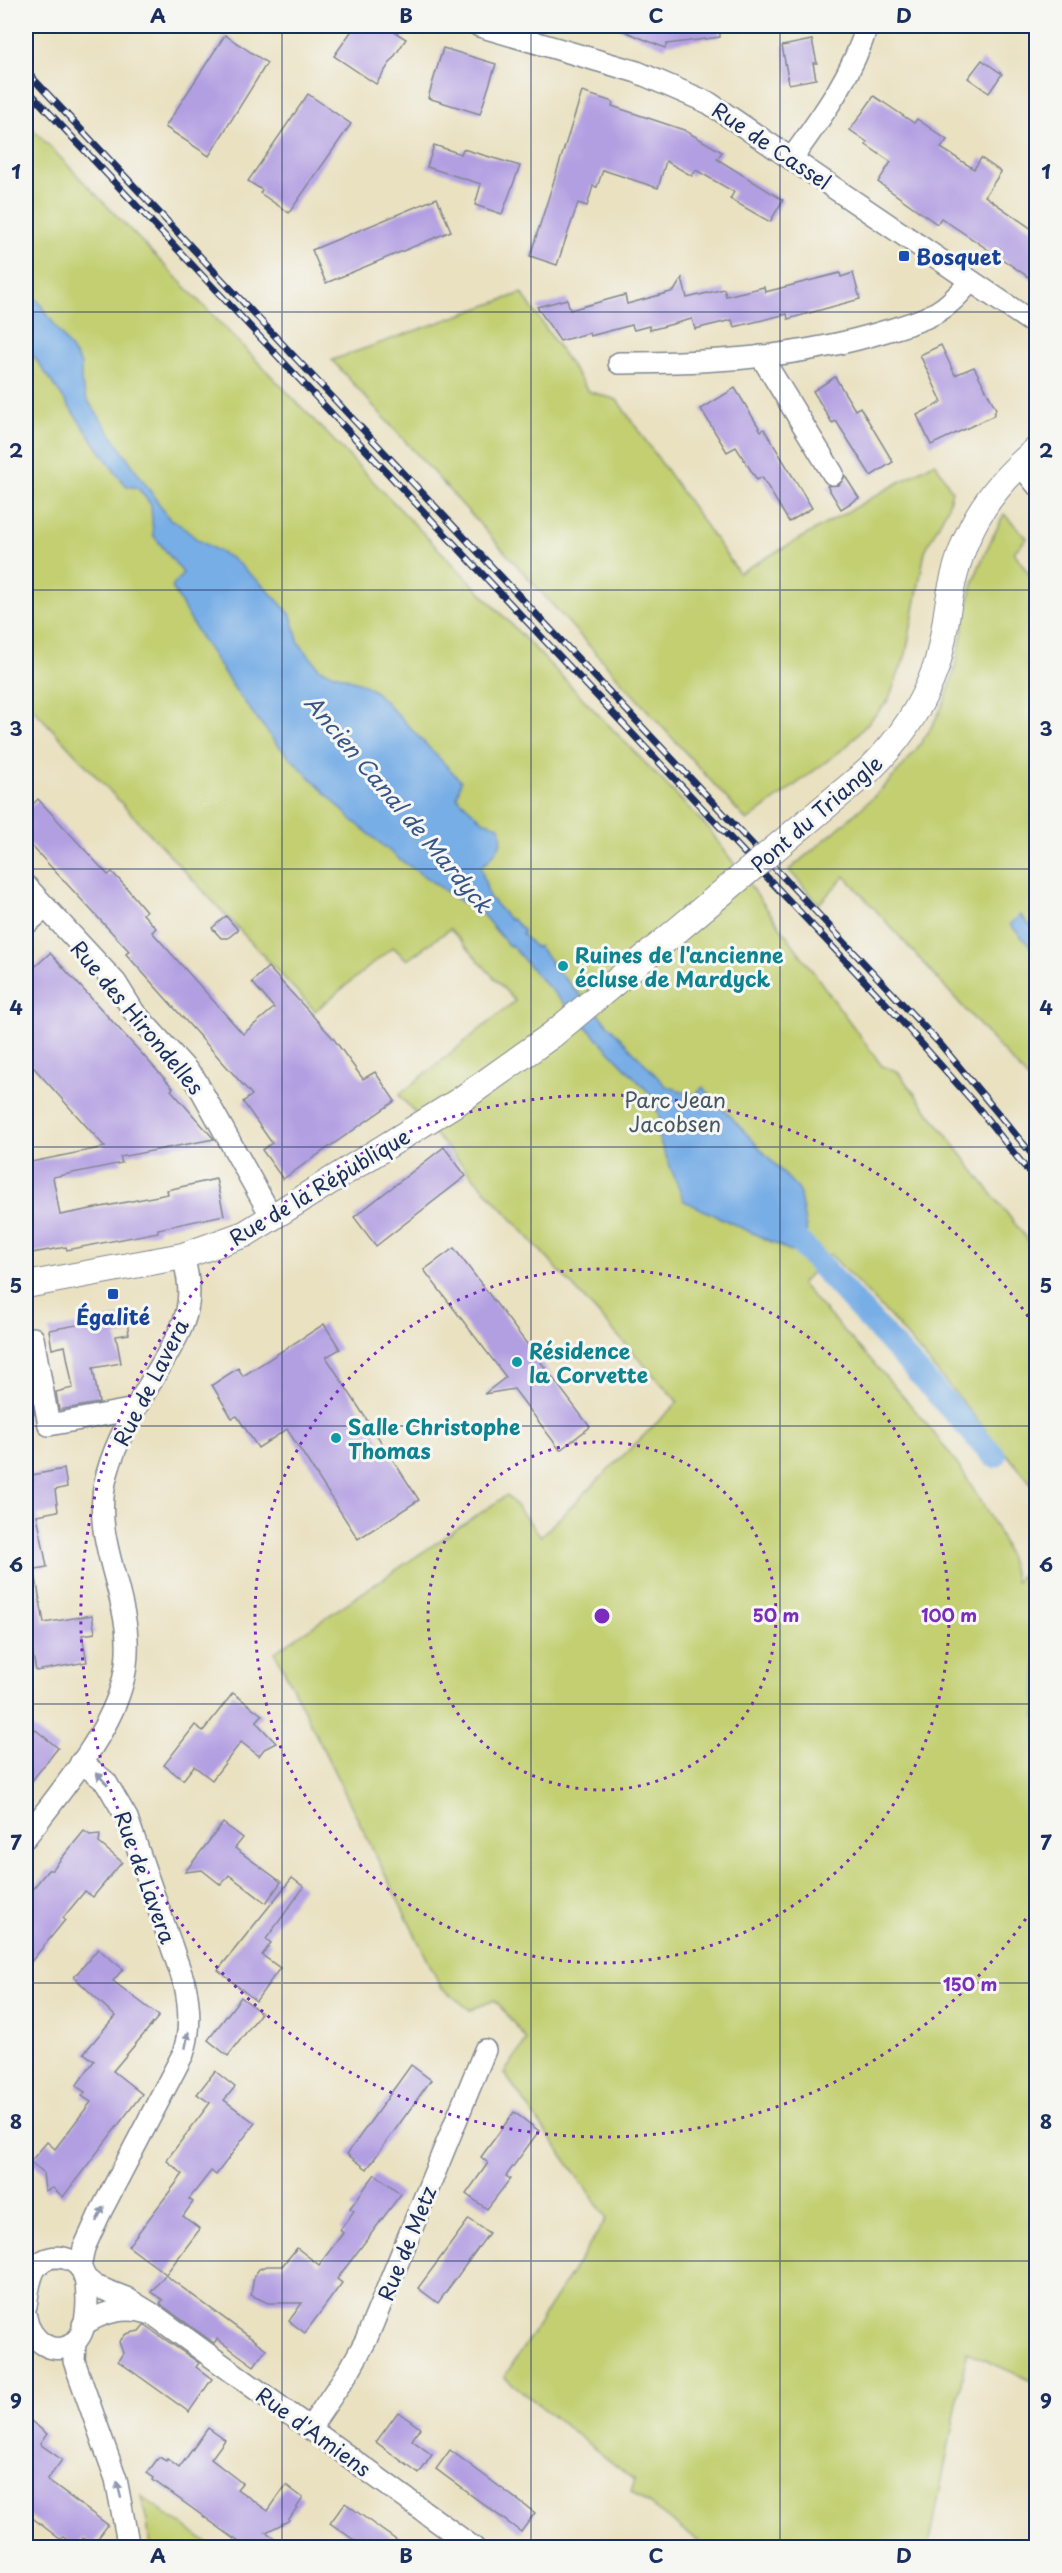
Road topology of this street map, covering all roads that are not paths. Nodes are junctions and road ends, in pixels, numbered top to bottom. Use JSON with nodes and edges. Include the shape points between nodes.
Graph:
{"nodes":[{"id":1,"x":479,"y":26,"type":"edge"},
{"id":2,"x":867,"y":26,"type":"edge"},
{"id":3,"x":792,"y":158,"type":"junction"},
{"id":4,"x":971,"y":281,"type":"junction"},
{"id":5,"x":1036,"y":325,"type":"edge"},
{"id":6,"x":761,"y":356,"type":"junction"},
{"id":7,"x":619,"y":363,"type":"dead end"},
{"id":8,"x":1028,"y":457,"type":"edge"},
{"id":9,"x":833,"y":474,"type":"dead end"},
{"id":10,"x":1036,"y":484,"type":"edge"},
{"id":11,"x":26,"y":886,"type":"edge"},
{"id":12,"x":45,"y":908,"type":"junction"},
{"id":13,"x":26,"y":924,"type":"edge"},
{"id":14,"x":552,"y":1035,"type":"joint"},
{"id":15,"x":273,"y":1219,"type":"junction"},
{"id":16,"x":183,"y":1257,"type":"junction"},
{"id":17,"x":26,"y":1285,"type":"edge"},
{"id":18,"x":33,"y":1338,"type":"dead end"},
{"id":19,"x":135,"y":1409,"type":"junction"},
{"id":20,"x":81,"y":1762,"type":"junction"},
{"id":21,"x":26,"y":1837,"type":"edge"},
{"id":22,"x":485,"y":2050,"type":"dead end"},
{"id":23,"x":82,"y":2272,"type":"junction"},
{"id":24,"x":26,"y":2304,"type":"edge"},
{"id":25,"x":154,"y":2315,"type":"junction"},
{"id":26,"x":26,"y":2325,"type":"edge"},
{"id":27,"x":79,"y":2333,"type":"junction"},
{"id":28,"x":310,"y":2428,"type":"junction"},
{"id":29,"x":129,"y":2547,"type":"edge"},
{"id":30,"x":474,"y":2547,"type":"edge"}],
"edges":[{"from":1,"to":3,"type":"street","name":"Rue de Cassel","via":[[616,65],[673,86],[720,110]]},
{"from":2,"to":3,"type":"street","via":[[844,83]]},
{"from":3,"to":4,"type":"street","name":"Rue de Cassel"},
{"from":4,"to":5,"type":"street","name":"Rue de Cassel"},
{"from":4,"to":6,"type":"street","via":[[945,307],[927,317],[855,340]]},
{"from":6,"to":7,"type":"street"},
{"from":6,"to":9,"type":"street"},
{"from":8,"to":10,"type":"street"},
{"from":8,"to":14,"type":"street","name":"Pont du Triangle","bridge":true,"via":[[1000,483],[985,504],[963,549],[940,652],[925,694],[891,747],[870,770]]},
{"from":11,"to":12,"type":"street","name":"Rue des Hirondelles"},
{"from":12,"to":13,"type":"street"},
{"from":12,"to":15,"type":"street","name":"Rue des Hirondelles","via":[[116,983],[134,1012],[195,1079]]},
{"from":14,"to":15,"type":"street","name":"Rue de la République","via":[[494,1079]]},
{"from":15,"to":16,"type":"street","name":"Rue de la République"},
{"from":16,"to":17,"type":"street","name":"Rue de la République"},
{"from":16,"to":19,"type":"street","name":"Rue de Lavera","via":[[189,1288],[183,1323]]},
{"from":18,"to":19,"type":"street","via":[[49,1425]]},
{"from":19,"to":20,"type":"street","name":"Rue de Lavera","via":[[107,1473],[102,1511],[107,1548],[126,1616],[127,1664],[116,1703]]},
{"from":20,"to":21,"type":"street"},
{"from":23,"to":20,"type":"street","name":"Rue de Lavera","one_way":true,"via":[[84,2248],[100,2213],[183,2054],[189,2013],[181,1971],[127,1818],[106,1782]]},
{"from":22,"to":28,"type":"street","name":"Rue de Metz","via":[[366,2340]]},
{"from":23,"to":24,"type":"street","name":"Rue d'Amiens","via":[[63,2258],[41,2263],[33,2274]]},
{"from":23,"to":25,"type":"street","name":"Rue d'Amiens","via":[[95,2286]]},
{"from":23,"to":27,"type":"street","name":"Rue de Lavera"},
{"from":25,"to":27,"type":"street","name":"Rue d'Amiens","via":[[118,2311],[96,2318]]},
{"from":25,"to":28,"type":"street","name":"Rue d'Amiens"},
{"from":26,"to":27,"type":"street","name":"Rue d'Amiens","via":[[35,2340],[48,2346],[61,2347]]},
{"from":29,"to":27,"type":"street","name":"Rue de Lavera","one_way":true,"via":[[116,2479],[76,2367]]},
{"from":28,"to":30,"type":"street","name":"Rue d'Amiens"}]}
